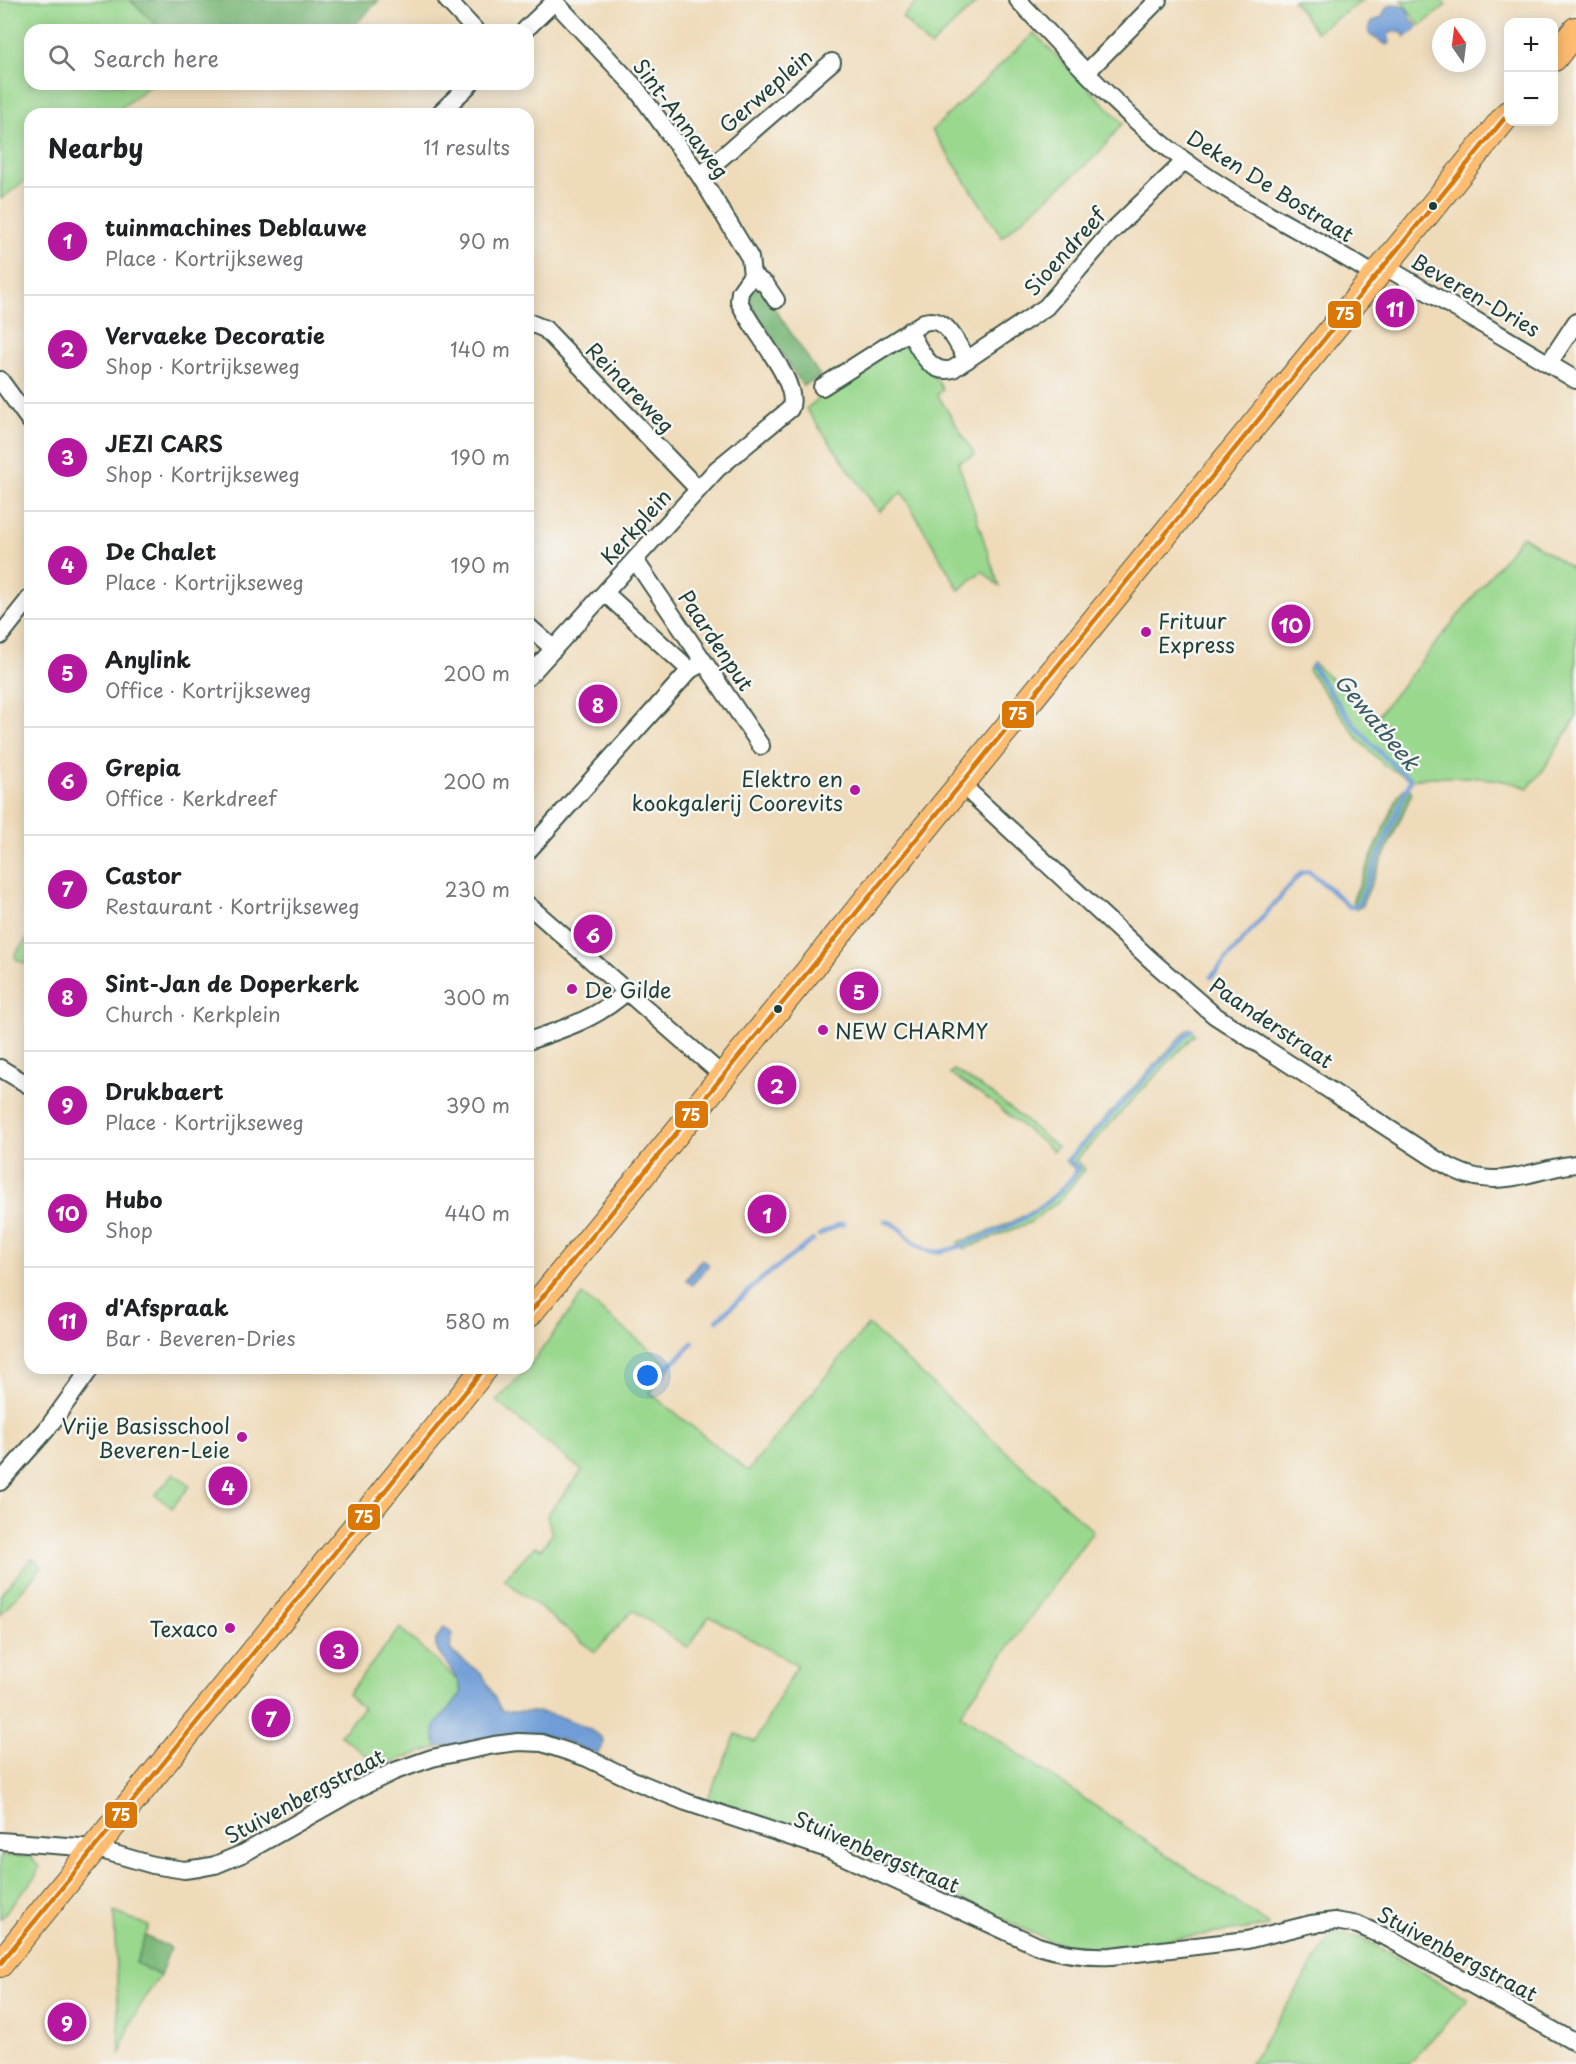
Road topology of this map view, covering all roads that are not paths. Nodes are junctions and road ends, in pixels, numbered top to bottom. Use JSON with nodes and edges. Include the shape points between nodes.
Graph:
{"nodes":[{"id":1,"x":447,"y":0,"type":"edge"},
{"id":2,"x":1018,"y":0,"type":"edge"},
{"id":3,"x":1158,"y":0,"type":"edge"},
{"id":4,"x":555,"y":1,"type":"edge"},
{"id":5,"x":470,"y":24,"type":"edge"},
{"id":6,"x":531,"y":24,"type":"edge"},
{"id":7,"x":1576,"y":30,"type":"edge"},
{"id":8,"x":1558,"y":53,"type":"edge"},
{"id":9,"x":832,"y":62,"type":"dead end"},
{"id":10,"x":1087,"y":72,"type":"junction"},
{"id":11,"x":464,"y":90,"type":"edge"},
{"id":12,"x":445,"y":108,"type":"edge"},
{"id":13,"x":1504,"y":120,"type":"edge"},
{"id":14,"x":1185,"y":161,"type":"junction"},
{"id":15,"x":700,"y":176,"type":"junction"},
{"id":16,"x":1380,"y":271,"type":"junction"},
{"id":17,"x":752,"y":275,"type":"junction"},
{"id":18,"x":776,"y":300,"type":"dead end"},
{"id":19,"x":1576,"y":322,"type":"edge"},
{"id":20,"x":534,"y":324,"type":"edge"},
{"id":21,"x":909,"y":331,"type":"junction"},
{"id":22,"x":967,"y":360,"type":"junction"},
{"id":23,"x":1549,"y":363,"type":"junction"},
{"id":24,"x":0,"y":380,"type":"edge"},
{"id":25,"x":1576,"y":380,"type":"edge"},
{"id":26,"x":822,"y":387,"type":"dead end"},
{"id":27,"x":24,"y":413,"type":"edge"},
{"id":28,"x":698,"y":489,"type":"junction"},
{"id":29,"x":635,"y":560,"type":"junction"},
{"id":30,"x":605,"y":593,"type":"junction"},
{"id":31,"x":24,"y":606,"type":"edge"},
{"id":32,"x":534,"y":631,"type":"edge"},
{"id":33,"x":0,"y":636,"type":"edge"},
{"id":34,"x":554,"y":649,"type":"junction"},
{"id":35,"x":697,"y":667,"type":"junction"},
{"id":36,"x":534,"y":671,"type":"edge"},
{"id":37,"x":760,"y":746,"type":"dead end"},
{"id":38,"x":961,"y":783,"type":"junction"},
{"id":39,"x":534,"y":844,"type":"edge"},
{"id":40,"x":534,"y":910,"type":"edge"},
{"id":41,"x":626,"y":992,"type":"junction"},
{"id":42,"x":534,"y":1039,"type":"edge"},
{"id":43,"x":0,"y":1068,"type":"edge"},
{"id":44,"x":722,"y":1075,"type":"junction"},
{"id":45,"x":24,"y":1082,"type":"edge"},
{"id":46,"x":1576,"y":1164,"type":"edge"},
{"id":47,"x":534,"y":1308,"type":"edge"},
{"id":48,"x":87,"y":1374,"type":"edge"},
{"id":49,"x":480,"y":1374,"type":"edge"},
{"id":50,"x":0,"y":1482,"type":"edge"},
{"id":51,"x":0,"y":1841,"type":"edge"},
{"id":52,"x":93,"y":1848,"type":"junction"},
{"id":53,"x":0,"y":1964,"type":"edge"},
{"id":54,"x":1576,"y":2043,"type":"edge"}],
"edges":[{"from":1,"to":5,"type":"street"},
{"from":2,"to":10,"type":"street","name":"Deken De Bostraat"},
{"from":3,"to":10,"type":"street"},
{"from":4,"to":6,"type":"street"},
{"from":4,"to":15,"type":"street","name":"Sint-Annaweg","via":[[635,87]]},
{"from":7,"to":8,"type":"main road"},
{"from":9,"to":15,"type":"street","name":"Gerweplein"},
{"from":10,"to":14,"type":"street","name":"Deken De Bostraat"},
{"from":11,"to":12,"type":"street"},
{"from":13,"to":16,"type":"main road"},
{"from":14,"to":16,"type":"street","name":"Deken De Bostraat","via":[[1223,186]]},
{"from":14,"to":22,"type":"street","name":"Sioendreef","via":[[1108,234],[1046,307]]},
{"from":15,"to":17,"type":"street","name":"Sint-Annaweg","via":[[750,258]]},
{"from":16,"to":23,"type":"street","name":"Beveren-Dries"},
{"from":16,"to":38,"type":"main road"},
{"from":17,"to":18,"type":"street","name":"Sint-Annaweg","via":[[763,282]]},
{"from":17,"to":28,"type":"street","via":[[740,292],[740,304],[789,385],[790,409]]},
{"from":19,"to":23,"type":"street"},
{"from":20,"to":28,"type":"street","name":"Reinareweg","via":[[545,329]]},
{"from":21,"to":22,"type":"street","name":"Sioendreef","via":[[937,369],[950,370]]},
{"from":21,"to":22,"type":"street","via":[[927,321],[939,321]]},
{"from":21,"to":26,"type":"street"},
{"from":23,"to":25,"type":"street","name":"Beveren-Dries"},
{"from":24,"to":27,"type":"street"},
{"from":28,"to":29,"type":"street","name":"Kerkplein"},
{"from":29,"to":30,"type":"street","name":"Kerkplein"},
{"from":29,"to":35,"type":"street","name":"Paardenput","via":[[689,639]]},
{"from":30,"to":34,"type":"street","name":"Kerkplein"},
{"from":30,"to":35,"type":"street","name":"Kerkplein"},
{"from":31,"to":33,"type":"street"},
{"from":32,"to":34,"type":"street"},
{"from":34,"to":36,"type":"street","name":"Kerkplein"},
{"from":35,"to":37,"type":"street","name":"Paardenput"},
{"from":35,"to":39,"type":"street"},
{"from":38,"to":44,"type":"main road"},
{"from":38,"to":46,"type":"street","name":"Paanderstraat","via":[[1214,1015],[1434,1158],[1457,1171],[1484,1179]]},
{"from":40,"to":41,"type":"street"},
{"from":41,"to":42,"type":"street","via":[[584,1022]]},
{"from":41,"to":44,"type":"street"},
{"from":43,"to":45,"type":"street"},
{"from":44,"to":47,"type":"main road"},
{"from":48,"to":50,"type":"street","via":[[47,1429]]},
{"from":49,"to":52,"type":"main road"},
{"from":51,"to":52,"type":"street","name":"Stuivenbergstraat"},
{"from":52,"to":53,"type":"main road"},
{"from":52,"to":54,"type":"street","name":"Stuivenbergstraat","via":[[184,1870],[215,1865],[395,1771],[432,1758],[494,1746],[542,1743],[580,1755],[686,1802],[827,1849],[1054,1951],[1111,1956],[1247,1940],[1323,1922],[1347,1922],[1390,1939]]}]}
